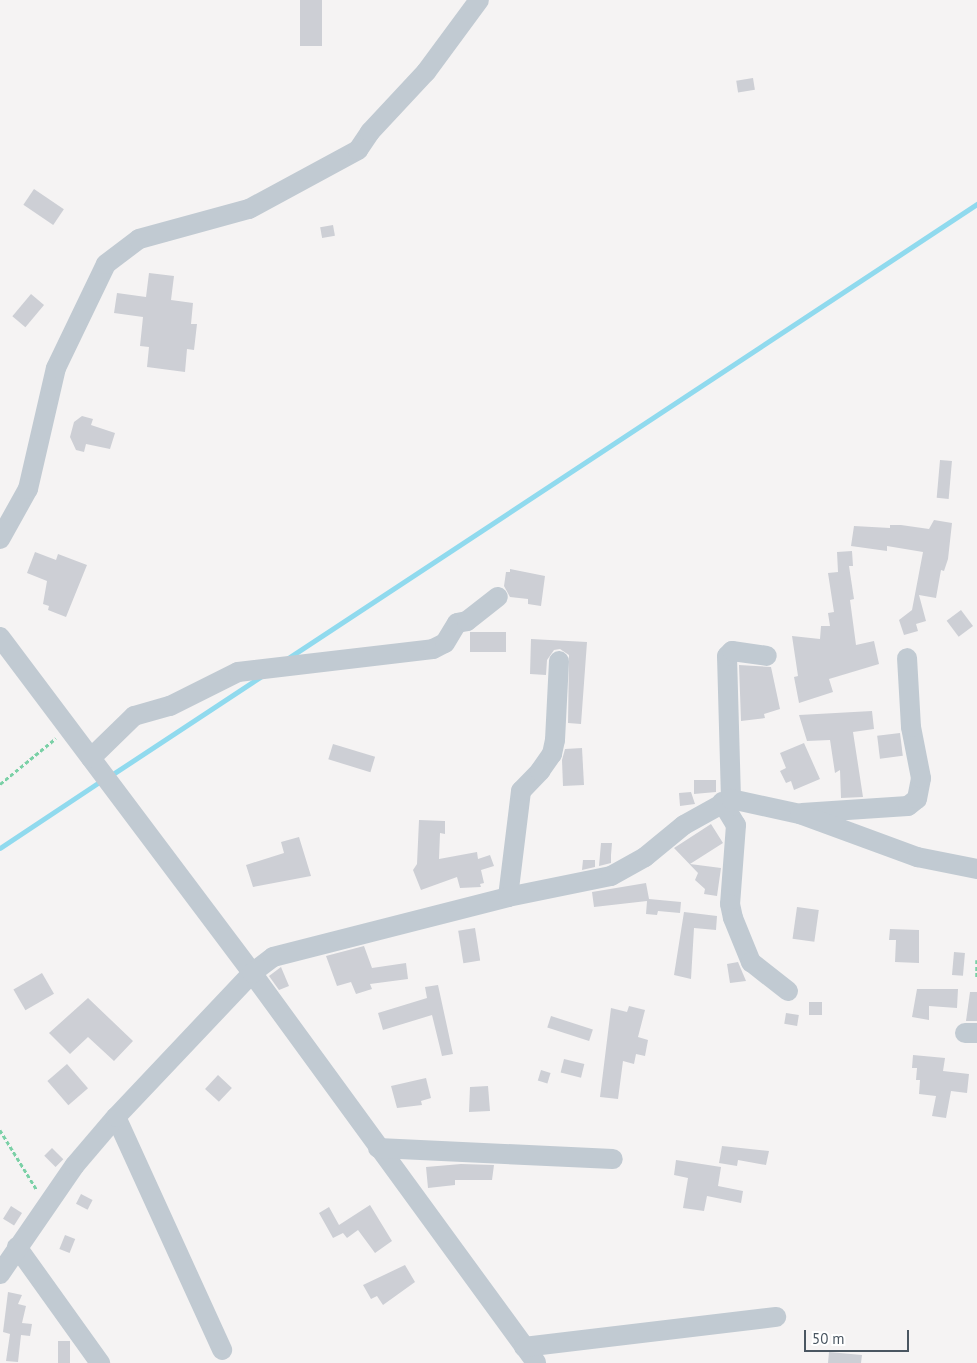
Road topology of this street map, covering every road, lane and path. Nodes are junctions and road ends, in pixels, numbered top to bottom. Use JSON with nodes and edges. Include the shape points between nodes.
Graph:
{"nodes":[{"id":1,"x":479,"y":0,"type":"edge"},
{"id":2,"x":0,"y":539,"type":"edge"},
{"id":3,"x":498,"y":597,"type":"dead end"},
{"id":4,"x":0,"y":637,"type":"edge"},
{"id":5,"x":767,"y":656,"type":"dead end"},
{"id":6,"x":907,"y":658,"type":"dead end"},
{"id":7,"x":559,"y":662,"type":"dead end"},
{"id":8,"x":69,"y":728,"type":"junction"},
{"id":9,"x":92,"y":758,"type":"junction"},
{"id":10,"x":0,"y":784,"type":"edge"},
{"id":11,"x":727,"y":800,"type":"junction"},
{"id":12,"x":800,"y":814,"type":"junction"},
{"id":13,"x":977,"y":869,"type":"edge"},
{"id":14,"x":508,"y":898,"type":"junction"},
{"id":15,"x":977,"y":960,"type":"edge"},
{"id":16,"x":252,"y":973,"type":"junction"},
{"id":17,"x":977,"y":978,"type":"edge"},
{"id":18,"x":788,"y":991,"type":"dead end"},
{"id":19,"x":116,"y":1117,"type":"junction"},
{"id":20,"x":0,"y":1130,"type":"edge"},
{"id":21,"x":378,"y":1148,"type":"junction"},
{"id":22,"x":613,"y":1159,"type":"dead end"},
{"id":23,"x":47,"y":1206,"type":"junction"},
{"id":24,"x":17,"y":1246,"type":"junction"},
{"id":25,"x":0,"y":1274,"type":"edge"},
{"id":26,"x":776,"y":1316,"type":"dead end"},
{"id":27,"x":222,"y":1350,"type":"dead end"},
{"id":28,"x":530,"y":1355,"type":"edge"},
{"id":29,"x":100,"y":1363,"type":"edge"}],
"edges":[{"from":1,"to":2,"type":"street","via":[[426,72],[370,132],[358,150],[249,209],[139,239],[106,264],[56,368],[28,489]]},
{"from":3,"to":9,"type":"street","via":[[467,621],[457,623],[445,643],[432,649],[238,672],[170,706],[134,716]]},
{"from":4,"to":8,"type":"street"},
{"from":5,"to":11,"type":"street","via":[[732,651],[727,656]]},
{"from":6,"to":12,"type":"street","via":[[911,727],[921,778],[917,799],[908,806]]},
{"from":7,"to":14,"type":"street","via":[[555,740],[544,765],[521,791]]},
{"from":8,"to":9,"type":"street"},
{"from":8,"to":10,"type":"path"},
{"from":9,"to":16,"type":"street"},
{"from":11,"to":12,"type":"street"},
{"from":11,"to":14,"type":"street","via":[[623,870]]},
{"from":11,"to":18,"type":"street","via":[[736,825],[730,904],[733,918],[751,962]]},
{"from":12,"to":13,"type":"street","via":[[917,857]]},
{"from":14,"to":16,"type":"street","via":[[273,956]]},
{"from":15,"to":17,"type":"path"},
{"from":16,"to":19,"type":"street"},
{"from":16,"to":21,"type":"street"},
{"from":19,"to":23,"type":"street"},
{"from":19,"to":27,"type":"street"},
{"from":20,"to":23,"type":"path"},
{"from":21,"to":22,"type":"street"},
{"from":21,"to":28,"type":"street"},
{"from":23,"to":24,"type":"street"},
{"from":24,"to":25,"type":"street"},
{"from":24,"to":29,"type":"street"},
{"from":26,"to":28,"type":"street"}]}
